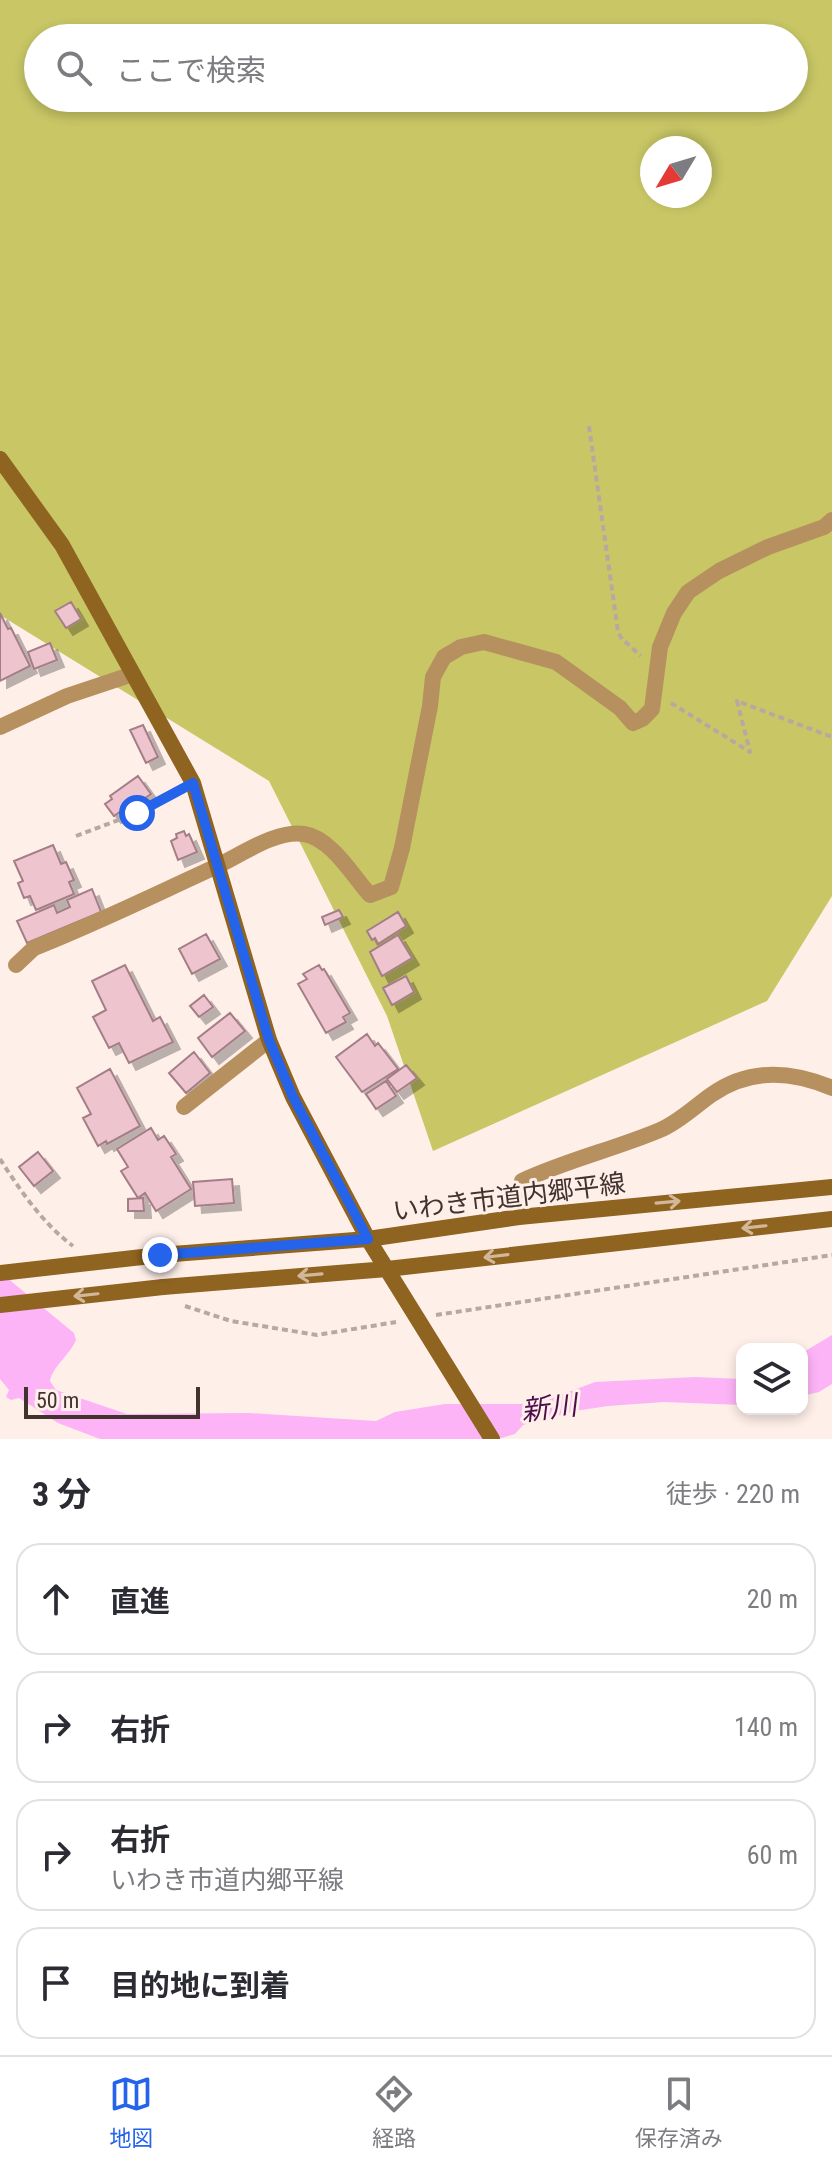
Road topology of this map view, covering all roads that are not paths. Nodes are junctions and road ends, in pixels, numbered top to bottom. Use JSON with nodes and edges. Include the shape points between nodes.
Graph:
{"nodes":[{"id":1,"x":0,"y":459,"type":"edge"},
{"id":2,"x":832,"y":520,"type":"edge"},
{"id":3,"x":133,"y":674,"type":"junction"},
{"id":4,"x":0,"y":727,"type":"edge"},
{"id":5,"x":218,"y":866,"type":"junction"},
{"id":6,"x":16,"y":965,"type":"dead end"},
{"id":7,"x":269,"y":1040,"type":"junction"},
{"id":8,"x":832,"y":1088,"type":"edge"},
{"id":9,"x":184,"y":1107,"type":"dead end"},
{"id":10,"x":832,"y":1187,"type":"edge"},
{"id":11,"x":519,"y":1217,"type":"junction"},
{"id":12,"x":832,"y":1219,"type":"edge"},
{"id":13,"x":368,"y":1239,"type":"junction"},
{"id":14,"x":387,"y":1269,"type":"junction"},
{"id":15,"x":0,"y":1273,"type":"edge"},
{"id":16,"x":0,"y":1305,"type":"edge"},
{"id":17,"x":492,"y":1439,"type":"edge"}],
"edges":[{"from":1,"to":3,"type":"street","via":[[62,545]]},
{"from":2,"to":5,"type":"street","via":[[719,571],[688,592],[660,647],[652,709],[633,723],[556,662],[484,642],[444,657],[433,677],[391,887],[370,895],[336,852],[306,834],[268,841]]},
{"from":3,"to":4,"type":"street"},
{"from":3,"to":5,"type":"street","via":[[193,783]]},
{"from":5,"to":6,"type":"street","via":[[34,948]]},
{"from":5,"to":7,"type":"street"},
{"from":7,"to":9,"type":"street"},
{"from":7,"to":13,"type":"street"},
{"from":8,"to":11,"type":"street","via":[[777,1073],[733,1081],[668,1126],[522,1181]]},
{"from":11,"to":10,"type":"street","name":"いわき市道内郷平線","one_way":true},
{"from":11,"to":13,"type":"street","name":"いわき市道内郷平線"},
{"from":12,"to":14,"type":"street","one_way":true},
{"from":13,"to":14,"type":"street"},
{"from":13,"to":15,"type":"street","name":"いわき市道内郷平線","bridge":true},
{"from":14,"to":16,"type":"street","one_way":true,"bridge":true},
{"from":14,"to":17,"type":"street"}]}
